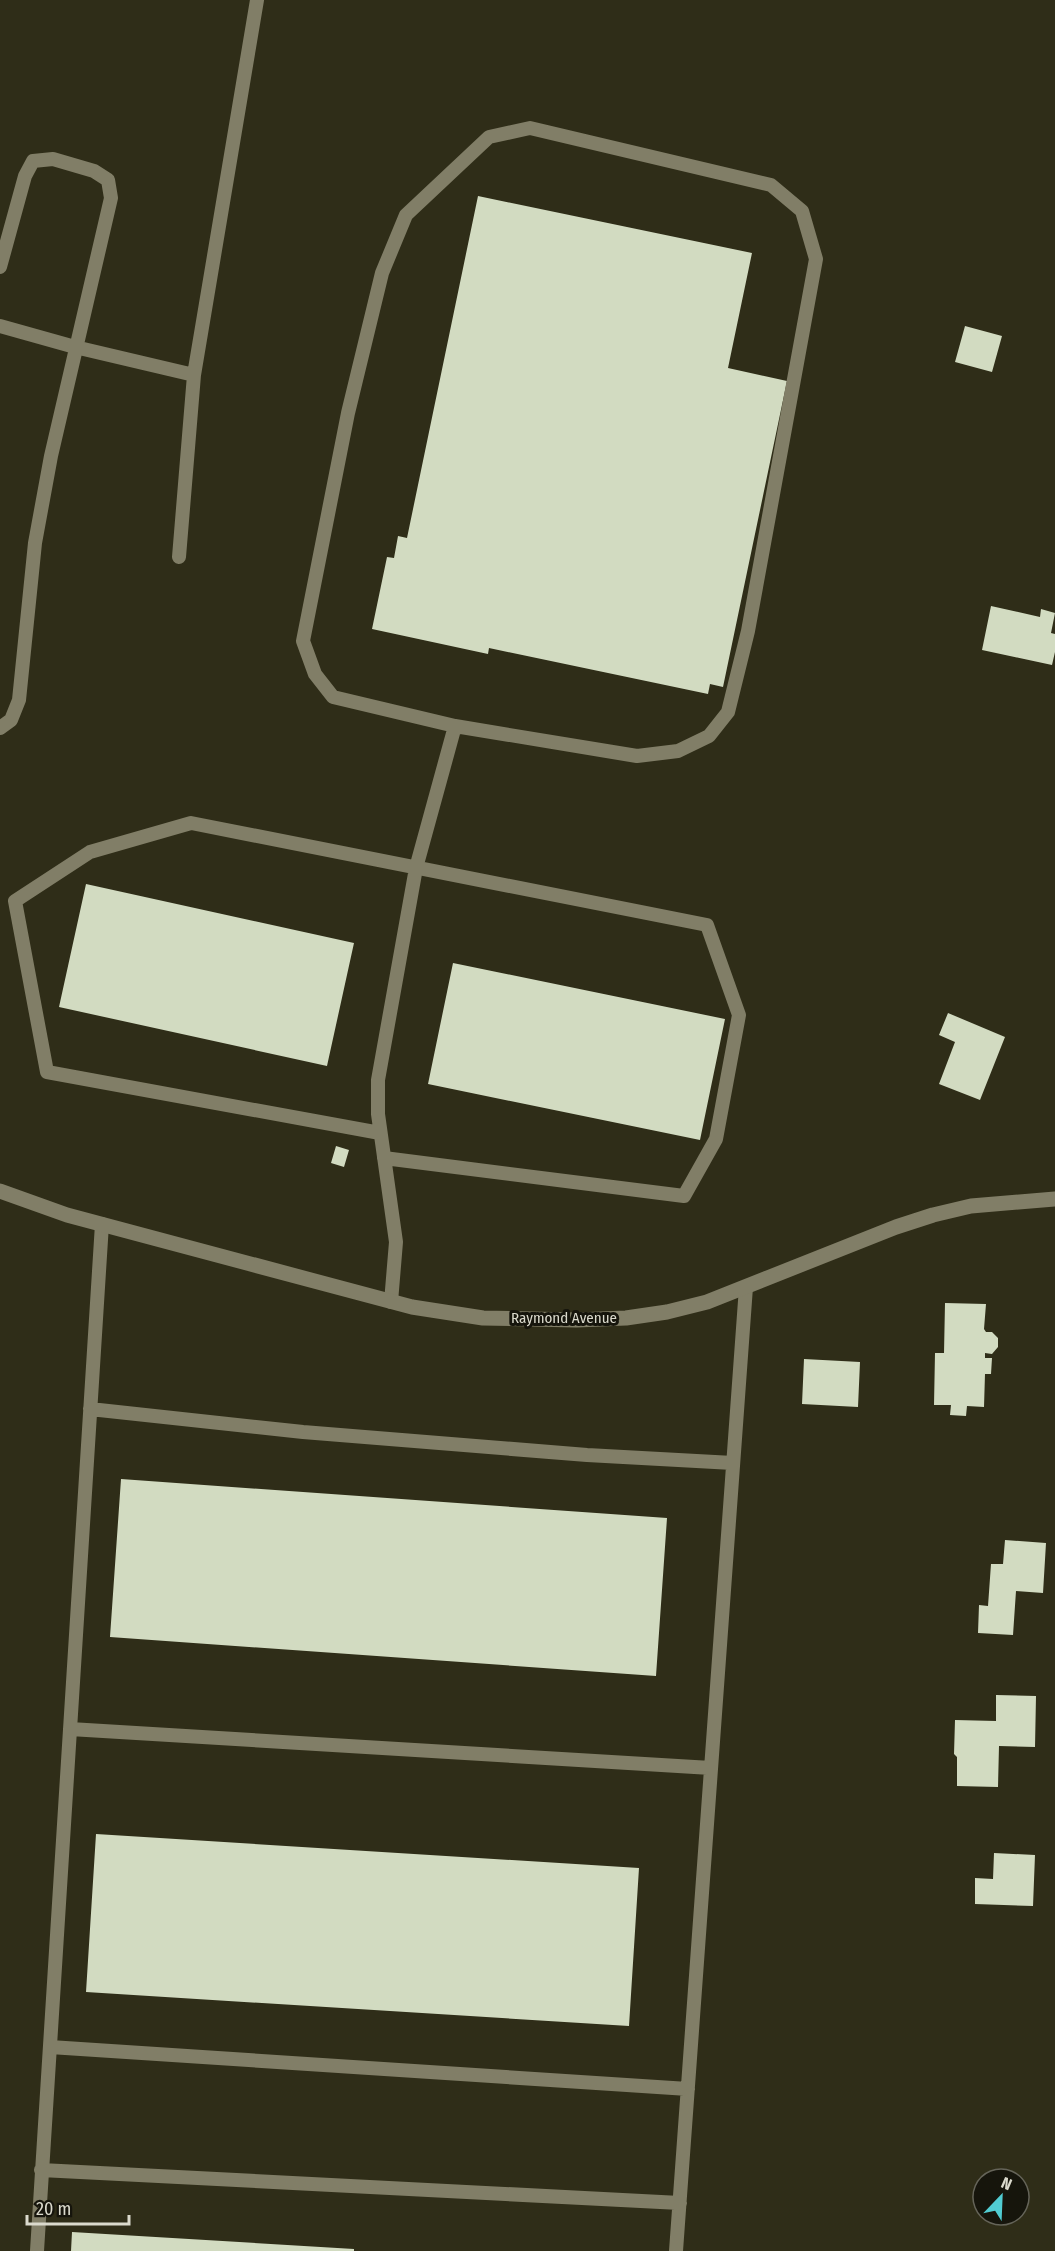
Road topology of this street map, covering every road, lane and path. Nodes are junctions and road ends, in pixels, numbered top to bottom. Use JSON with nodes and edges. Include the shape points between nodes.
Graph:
{"nodes":[{"id":1,"x":257,"y":0,"type":"edge"},
{"id":2,"x":0,"y":267,"type":"edge"},
{"id":3,"x":0,"y":326,"type":"edge"},
{"id":4,"x":75,"y":347,"type":"junction"},
{"id":5,"x":194,"y":375,"type":"junction"},
{"id":6,"x":179,"y":557,"type":"dead end"},
{"id":7,"x":455,"y":726,"type":"junction"},
{"id":8,"x":0,"y":728,"type":"edge"},
{"id":9,"x":416,"y":868,"type":"junction"},
{"id":10,"x":380,"y":1133,"type":"junction"},
{"id":11,"x":384,"y":1158,"type":"junction"},
{"id":12,"x":0,"y":1191,"type":"edge"},
{"id":13,"x":1055,"y":1199,"type":"edge"},
{"id":14,"x":0,"y":1203,"type":"edge"},
{"id":15,"x":67,"y":1215,"type":"junction"},
{"id":16,"x":102,"y":1224,"type":"junction"},
{"id":17,"x":746,"y":1287,"type":"junction"},
{"id":18,"x":391,"y":1302,"type":"junction"},
{"id":19,"x":90,"y":1409,"type":"junction"},
{"id":20,"x":733,"y":1463,"type":"junction"},
{"id":21,"x":70,"y":1729,"type":"junction"},
{"id":22,"x":711,"y":1768,"type":"junction"},
{"id":23,"x":50,"y":2047,"type":"junction"},
{"id":24,"x":688,"y":2090,"type":"junction"},
{"id":25,"x":41,"y":2170,"type":"junction"},
{"id":26,"x":680,"y":2203,"type":"junction"},
{"id":27,"x":37,"y":2251,"type":"edge"},
{"id":28,"x":676,"y":2251,"type":"edge"}],
"edges":[{"from":1,"to":5,"type":"lane"},
{"from":2,"to":4,"type":"lane","via":[[25,176],[33,161],[53,159],[94,171],[108,180],[111,198]]},
{"from":3,"to":4,"type":"lane"},
{"from":4,"to":5,"type":"lane"},
{"from":4,"to":8,"type":"lane","via":[[35,543],[19,700],[11,720]]},
{"from":5,"to":6,"type":"lane"},
{"from":7,"to":7,"type":"lane","via":[[333,697],[315,674],[303,641],[348,412],[382,273],[406,215],[489,137],[530,128],[771,185],[802,211],[816,259],[748,631],[728,712],[709,736],[678,751],[637,756]]},
{"from":7,"to":9,"type":"lane"},
{"from":9,"to":10,"type":"lane","via":[[378,1080]]},
{"from":9,"to":10,"type":"lane","via":[[192,823],[90,852],[15,901],[47,1072]]},
{"from":9,"to":11,"type":"lane","via":[[707,925],[739,1015],[716,1138],[684,1196]]},
{"from":10,"to":11,"type":"lane"},
{"from":11,"to":18,"type":"lane","via":[[396,1242]]},
{"from":12,"to":15,"type":"street","name":"Raymond Avenue"},
{"from":13,"to":17,"type":"street","name":"Raymond Avenue","via":[[971,1206],[933,1215]]},
{"from":14,"to":15,"type":"street","name":"Raymond Avenue"},
{"from":15,"to":16,"type":"street","name":"Raymond Avenue"},
{"from":16,"to":18,"type":"street","name":"Raymond Avenue"},
{"from":16,"to":19,"type":"lane"},
{"from":17,"to":18,"type":"street","name":"Raymond Avenue","via":[[707,1302],[626,1318],[483,1318]]},
{"from":17,"to":20,"type":"lane"},
{"from":19,"to":20,"type":"lane","via":[[303,1432]]},
{"from":19,"to":21,"type":"lane"},
{"from":20,"to":22,"type":"lane"},
{"from":21,"to":22,"type":"lane"},
{"from":21,"to":23,"type":"lane"},
{"from":22,"to":24,"type":"lane"},
{"from":23,"to":24,"type":"lane"},
{"from":23,"to":25,"type":"lane"},
{"from":24,"to":26,"type":"lane"},
{"from":25,"to":26,"type":"lane"},
{"from":25,"to":27,"type":"lane"},
{"from":26,"to":28,"type":"lane"}]}
